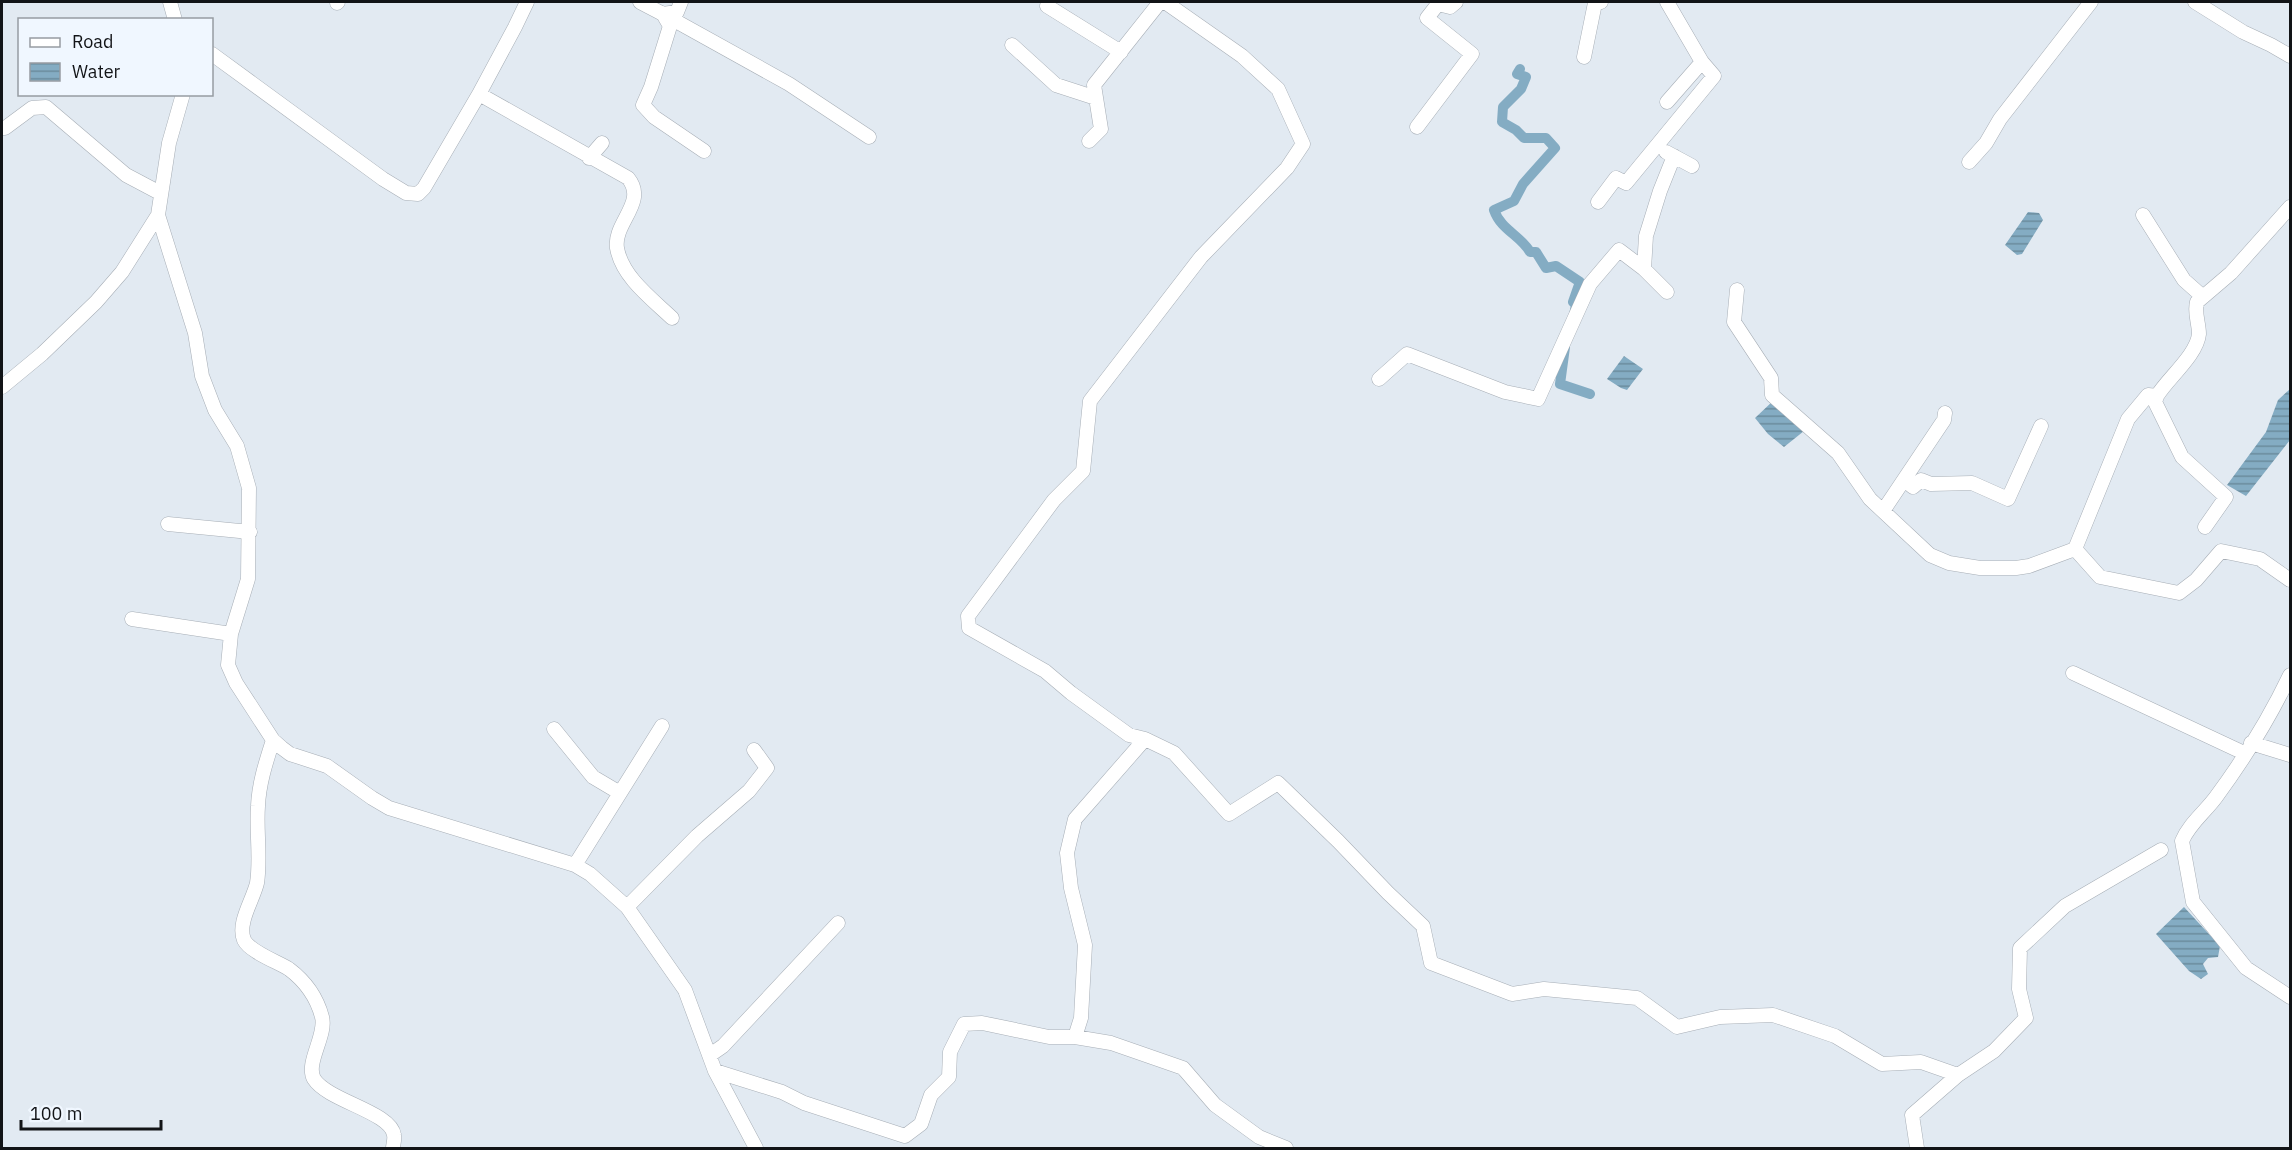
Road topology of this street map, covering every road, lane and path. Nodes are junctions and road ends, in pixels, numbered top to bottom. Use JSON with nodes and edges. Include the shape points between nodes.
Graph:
{"nodes":[{"id":1,"x":170,"y":2,"type":"edge"},
{"id":2,"x":527,"y":2,"type":"edge"},
{"id":3,"x":640,"y":2,"type":"edge"},
{"id":4,"x":681,"y":2,"type":"edge"},
{"id":5,"x":1160,"y":2,"type":"edge"},
{"id":6,"x":1165,"y":2,"type":"edge"},
{"id":7,"x":1456,"y":2,"type":"edge"},
{"id":8,"x":1601,"y":2,"type":"edge"},
{"id":9,"x":1667,"y":2,"type":"edge"},
{"id":10,"x":2091,"y":2,"type":"edge"},
{"id":11,"x":2195,"y":2,"type":"edge"},
{"id":12,"x":1047,"y":6,"type":"dead end"},
{"id":13,"x":663,"y":14,"type":"junction"},
{"id":14,"x":174,"y":18,"type":"edge"},
{"id":15,"x":1012,"y":45,"type":"dead end"},
{"id":16,"x":1121,"y":52,"type":"junction"},
{"id":17,"x":213,"y":55,"type":"edge"},
{"id":18,"x":2290,"y":56,"type":"edge"},
{"id":19,"x":1584,"y":57,"type":"dead end"},
{"id":20,"x":1702,"y":62,"type":"junction"},
{"id":21,"x":479,"y":94,"type":"junction"},
{"id":22,"x":182,"y":96,"type":"edge"},
{"id":23,"x":1096,"y":98,"type":"junction"},
{"id":24,"x":1666,"y":102,"type":"dead end"},
{"id":25,"x":1417,"y":126,"type":"dead end"},
{"id":26,"x":2,"y":128,"type":"edge"},
{"id":27,"x":869,"y":137,"type":"dead end"},
{"id":28,"x":1089,"y":141,"type":"dead end"},
{"id":29,"x":602,"y":143,"type":"dead end"},
{"id":30,"x":1656,"y":147,"type":"junction"},
{"id":31,"x":704,"y":151,"type":"dead end"},
{"id":32,"x":1674,"y":156,"type":"junction"},
{"id":33,"x":589,"y":158,"type":"junction"},
{"id":34,"x":1969,"y":162,"type":"dead end"},
{"id":35,"x":1692,"y":166,"type":"dead end"},
{"id":36,"x":160,"y":193,"type":"junction"},
{"id":37,"x":1598,"y":202,"type":"dead end"},
{"id":38,"x":2290,"y":207,"type":"edge"},
{"id":39,"x":158,"y":215,"type":"junction"},
{"id":40,"x":2143,"y":215,"type":"dead end"},
{"id":41,"x":1644,"y":269,"type":"junction"},
{"id":42,"x":1737,"y":290,"type":"dead end"},
{"id":43,"x":1667,"y":292,"type":"dead end"},
{"id":44,"x":2202,"y":296,"type":"junction"},
{"id":45,"x":672,"y":318,"type":"dead end"},
{"id":46,"x":1379,"y":379,"type":"dead end"},
{"id":47,"x":2,"y":387,"type":"edge"},
{"id":48,"x":2157,"y":396,"type":"junction"},
{"id":49,"x":1945,"y":413,"type":"dead end"},
{"id":50,"x":2041,"y":426,"type":"dead end"},
{"id":51,"x":1904,"y":480,"type":"junction"},
{"id":52,"x":1883,"y":511,"type":"junction"},
{"id":53,"x":168,"y":524,"type":"dead end"},
{"id":54,"x":2205,"y":527,"type":"dead end"},
{"id":55,"x":250,"y":532,"type":"junction"},
{"id":56,"x":2075,"y":549,"type":"junction"},
{"id":57,"x":2290,"y":580,"type":"edge"},
{"id":58,"x":132,"y":619,"type":"dead end"},
{"id":59,"x":231,"y":634,"type":"junction"},
{"id":60,"x":2073,"y":673,"type":"dead end"},
{"id":61,"x":2290,"y":675,"type":"edge"},
{"id":62,"x":662,"y":726,"type":"dead end"},
{"id":63,"x":554,"y":729,"type":"dead end"},
{"id":64,"x":1145,"y":739,"type":"junction"},
{"id":65,"x":273,"y":740,"type":"junction"},
{"id":66,"x":2248,"y":748,"type":"junction"},
{"id":67,"x":754,"y":750,"type":"dead end"},
{"id":68,"x":2290,"y":755,"type":"edge"},
{"id":69,"x":620,"y":794,"type":"junction"},
{"id":70,"x":2161,"y":850,"type":"dead end"},
{"id":71,"x":575,"y":865,"type":"junction"},
{"id":72,"x":627,"y":907,"type":"junction"},
{"id":73,"x":838,"y":923,"type":"dead end"},
{"id":74,"x":2290,"y":997,"type":"edge"},
{"id":75,"x":1075,"y":1037,"type":"junction"},
{"id":76,"x":710,"y":1055,"type":"junction"},
{"id":77,"x":715,"y":1071,"type":"junction"},
{"id":78,"x":1958,"y":1075,"type":"junction"},
{"id":79,"x":393,"y":1149,"type":"edge"},
{"id":80,"x":756,"y":1149,"type":"edge"},
{"id":81,"x":1286,"y":1149,"type":"edge"},
{"id":82,"x":1917,"y":1149,"type":"edge"}],
"edges":[{"from":1,"to":14,"type":"street"},
{"from":2,"to":21,"type":"street"},
{"from":3,"to":13,"type":"street"},
{"from":4,"to":13,"type":"street","via":[[677,12]]},
{"from":5,"to":16,"type":"street"},
{"from":6,"to":64,"type":"street","via":[[1242,56],[1278,89],[1304,144],[1287,168],[1201,257],[1090,401],[1083,471],[1054,500],[968,616],[969,628],[1045,672],[1129,735]]},
{"from":7,"to":25,"type":"street","via":[[1450,7],[1438,4],[1427,18],[1472,54]]},
{"from":8,"to":19,"type":"street","via":[[1595,3]]},
{"from":9,"to":20,"type":"street"},
{"from":10,"to":34,"type":"street"},
{"from":11,"to":18,"type":"street"},
{"from":12,"to":16,"type":"street"},
{"from":13,"to":27,"type":"street","via":[[789,84]]},
{"from":13,"to":31,"type":"street","via":[[669,30],[643,105]]},
{"from":15,"to":23,"type":"street","via":[[1056,85]]},
{"from":16,"to":23,"type":"street","via":[[1094,85]]},
{"from":17,"to":21,"type":"street","via":[[406,193],[418,194],[424,188]]},
{"from":20,"to":24,"type":"street"},
{"from":20,"to":30,"type":"street","via":[[1714,76]]},
{"from":21,"to":33,"type":"street"},
{"from":22,"to":36,"type":"street"},
{"from":23,"to":28,"type":"street","via":[[1101,129]]},
{"from":26,"to":36,"type":"street","via":[[32,108],[46,107],[126,175]]},
{"from":29,"to":33,"type":"street"},
{"from":30,"to":32,"type":"street"},
{"from":30,"to":37,"type":"street","via":[[1626,183],[1616,178]]},
{"from":32,"to":35,"type":"street"},
{"from":32,"to":41,"type":"street","via":[[1647,236]]},
{"from":33,"to":45,"type":"street","via":[[628,178],[634,186],[635,197],[616,246],[635,284]]},
{"from":36,"to":39,"type":"street"},
{"from":38,"to":44,"type":"street","via":[[2231,273]]},
{"from":39,"to":47,"type":"street","via":[[122,272],[96,302]]},
{"from":39,"to":55,"type":"street","via":[[195,333],[202,376],[215,410],[237,446],[249,488]]},
{"from":40,"to":44,"type":"street","via":[[2184,279]]},
{"from":41,"to":43,"type":"street"},
{"from":41,"to":46,"type":"street","via":[[1619,250],[1590,284],[1538,399],[1505,392],[1407,354]]},
{"from":42,"to":52,"type":"street","via":[[1734,322],[1771,378],[1772,395],[1838,453]]},
{"from":44,"to":48,"type":"street","via":[[2195,309],[2199,335],[2195,346]]},
{"from":48,"to":54,"type":"street","via":[[2155,402],[2182,457],[2226,497]]},
{"from":48,"to":56,"type":"street","via":[[2148,395],[2128,419]]},
{"from":49,"to":51,"type":"street"},
{"from":50,"to":51,"type":"street","via":[[2008,498],[1972,483],[1931,484],[1921,480],[1913,487]]},
{"from":51,"to":52,"type":"street"},
{"from":52,"to":56,"type":"street","via":[[1930,555],[1949,563],[2016,568]]},
{"from":53,"to":55,"type":"street"},
{"from":55,"to":59,"type":"street","via":[[248,579]]},
{"from":56,"to":57,"type":"street","via":[[2100,577],[2179,593],[2221,551],[2260,560]]},
{"from":58,"to":59,"type":"street"},
{"from":59,"to":65,"type":"street","via":[[228,665]]},
{"from":60,"to":66,"type":"street"},
{"from":61,"to":66,"type":"street"},
{"from":62,"to":69,"type":"street"},
{"from":63,"to":69,"type":"street","via":[[593,777]]},
{"from":64,"to":75,"type":"street","via":[[1076,819],[1066,853],[1085,945],[1081,1017]]},
{"from":64,"to":78,"type":"street","via":[[1174,753],[1229,814],[1278,783],[1423,926],[1431,963],[1512,994],[1544,989],[1637,998],[1677,1027],[1720,1017],[1773,1015],[1835,1036],[1882,1064],[1921,1062]]},
{"from":65,"to":71,"type":"street","via":[[290,754],[327,766],[389,808]]},
{"from":65,"to":79,"type":"street","via":[[260,784],[257,883],[242,928],[244,940],[308,986],[323,1019],[312,1066],[314,1078],[345,1101],[387,1123],[394,1134]]},
{"from":66,"to":68,"type":"street"},
{"from":66,"to":74,"type":"street","via":[[2182,841],[2190,895],[2246,968]]},
{"from":67,"to":72,"type":"street","via":[[767,768],[749,791],[697,836]]},
{"from":69,"to":71,"type":"street"},
{"from":70,"to":78,"type":"street","via":[[2064,906],[2020,948],[2019,988],[2026,1018],[1994,1051]]},
{"from":71,"to":72,"type":"street"},
{"from":72,"to":76,"type":"street","via":[[685,990]]},
{"from":73,"to":76,"type":"street","via":[[723,1046]]},
{"from":75,"to":77,"type":"street","via":[[1049,1037],[982,1023],[964,1024],[950,1052],[949,1077],[931,1095],[921,1124],[905,1136]]},
{"from":75,"to":81,"type":"street","via":[[1111,1043],[1183,1068],[1215,1105],[1259,1137]]},
{"from":76,"to":77,"type":"street"},
{"from":77,"to":80,"type":"street"},
{"from":78,"to":82,"type":"street","via":[[1912,1115]]}]}
